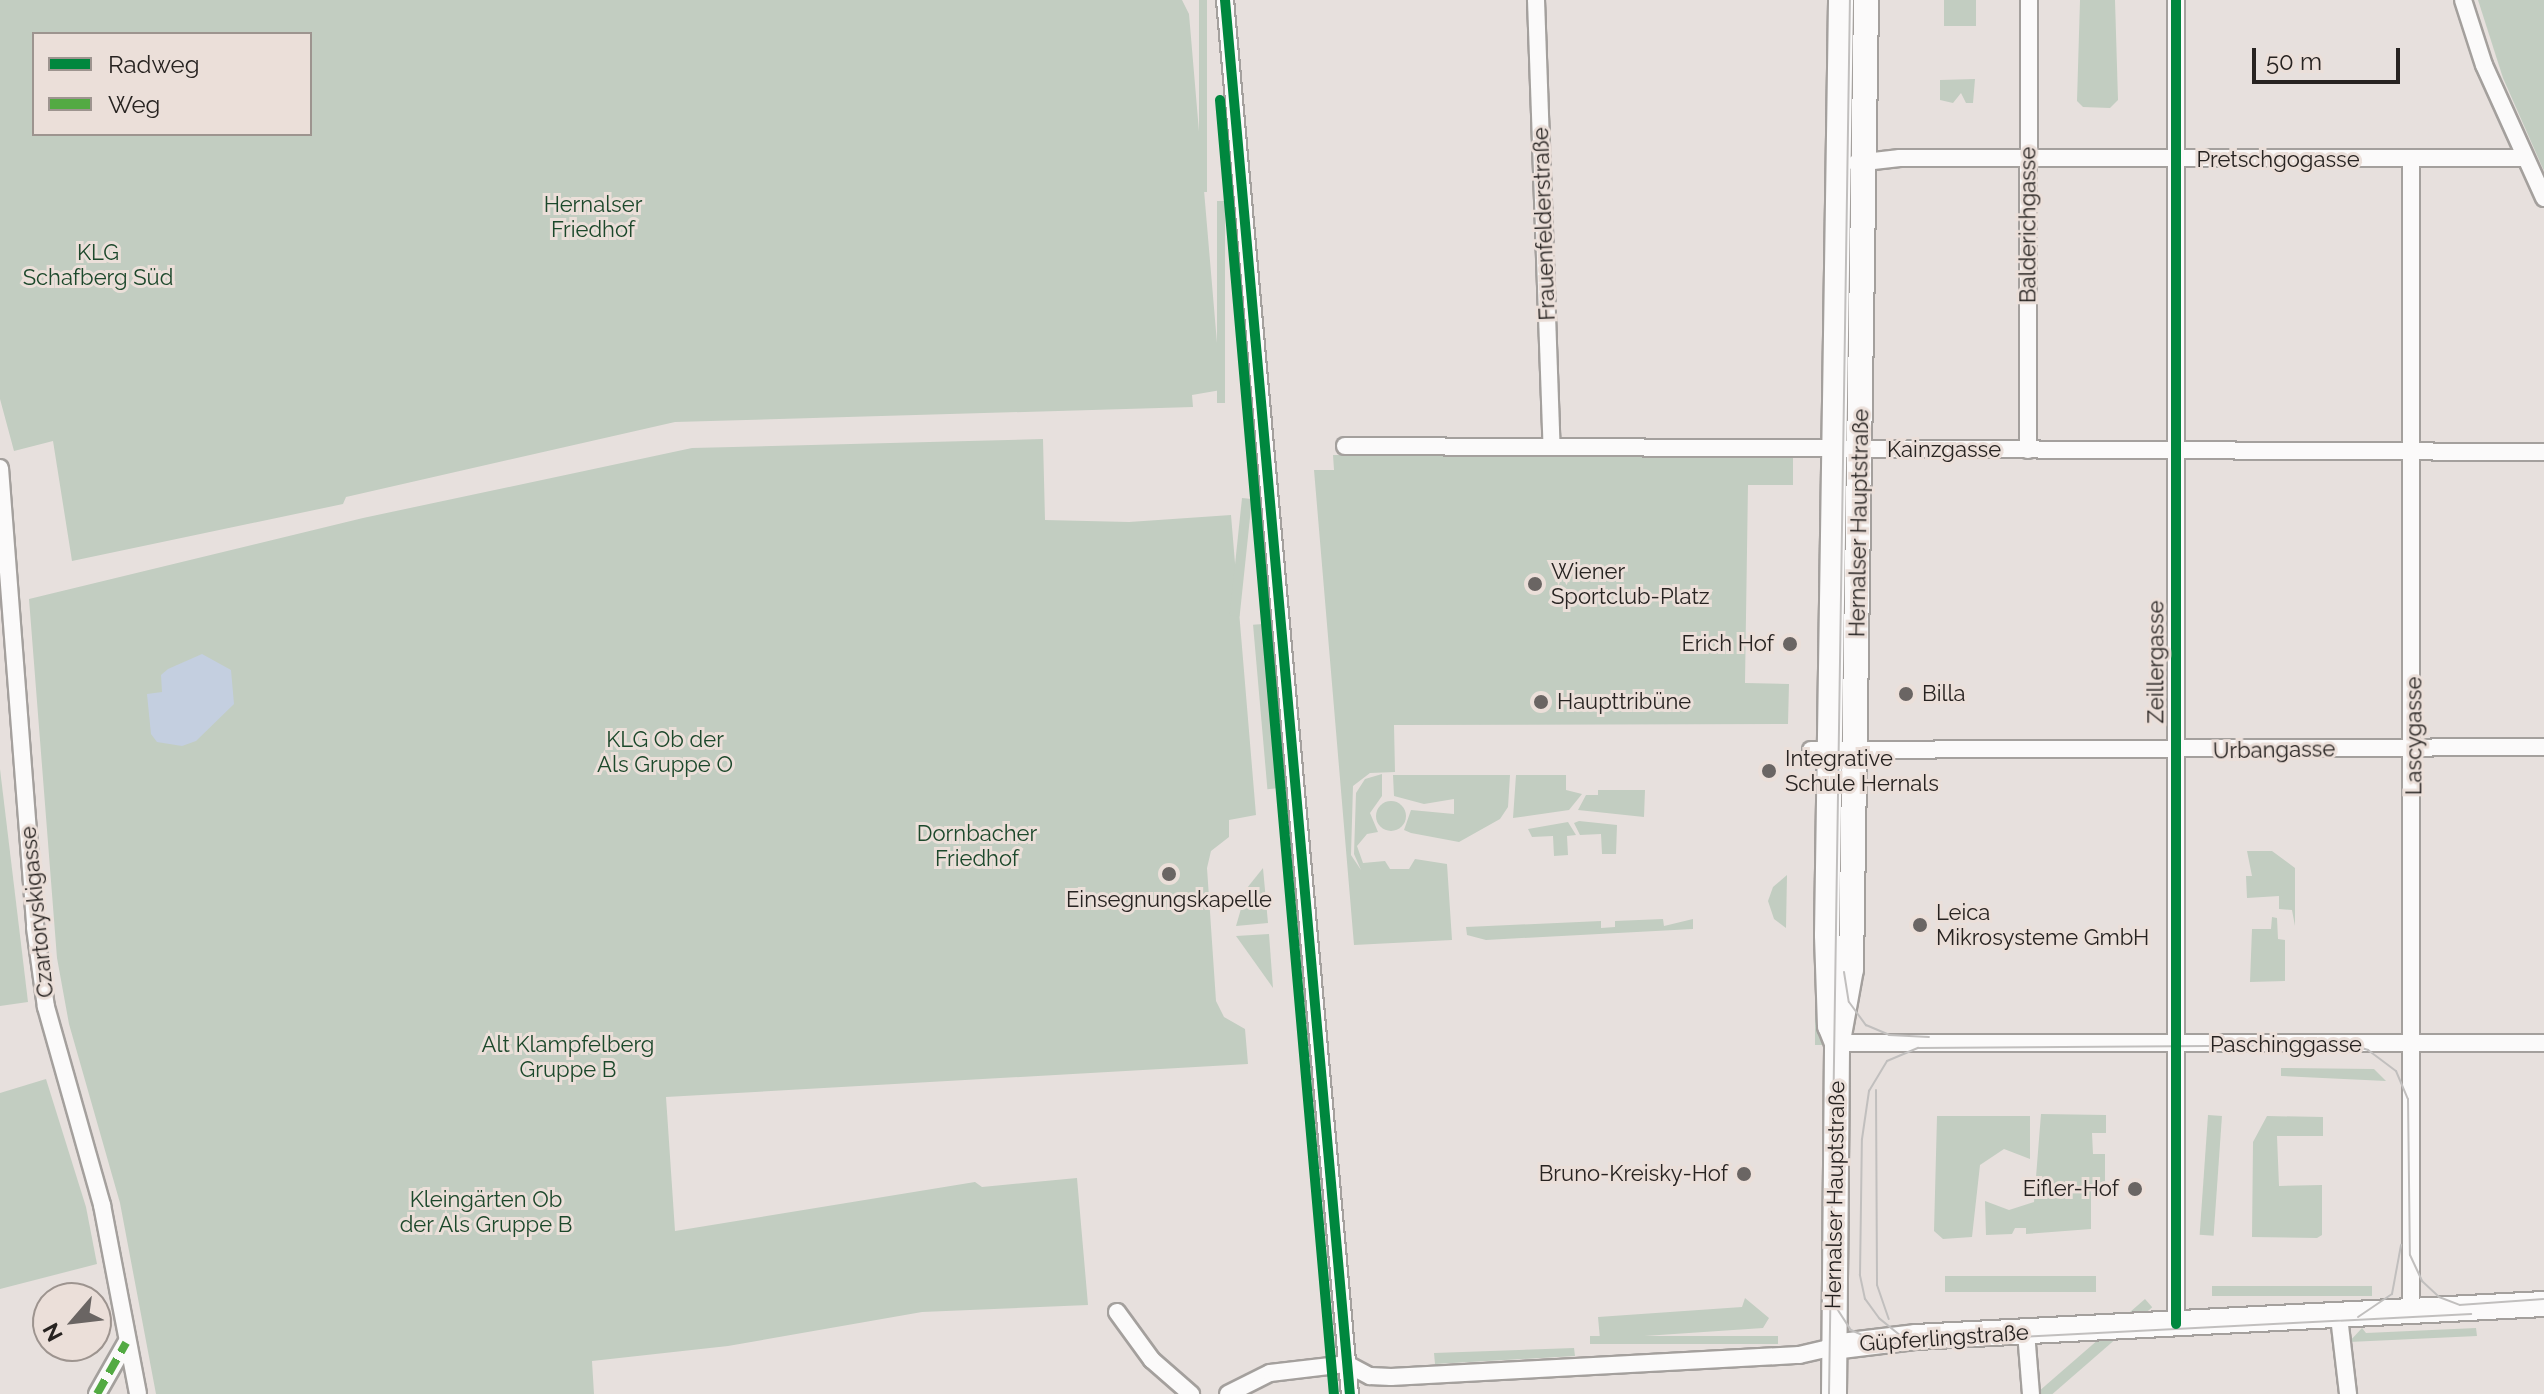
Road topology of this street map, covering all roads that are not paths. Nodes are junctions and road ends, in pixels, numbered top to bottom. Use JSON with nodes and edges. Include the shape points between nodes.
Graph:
{"nodes":[{"id":1,"x":1225,"y":0,"type":"edge"},
{"id":2,"x":1536,"y":0,"type":"edge"},
{"id":3,"x":1841,"y":0,"type":"edge"},
{"id":4,"x":1866,"y":0,"type":"edge"},
{"id":5,"x":2029,"y":0,"type":"edge"},
{"id":6,"x":2176,"y":0,"type":"edge"},
{"id":7,"x":2463,"y":0,"type":"edge"},
{"id":8,"x":2525,"y":158,"type":"junction"},
{"id":9,"x":2028,"y":159,"type":"junction"},
{"id":10,"x":2411,"y":159,"type":"junction"},
{"id":11,"x":1863,"y":161,"type":"junction"},
{"id":12,"x":2176,"y":161,"type":"junction"},
{"id":13,"x":2544,"y":198,"type":"edge"},
{"id":14,"x":1345,"y":446,"type":"dead end"},
{"id":15,"x":1552,"y":447,"type":"junction"},
{"id":16,"x":1825,"y":450,"type":"junction"},
{"id":17,"x":1860,"y":450,"type":"junction"},
{"id":18,"x":2028,"y":450,"type":"junction"},
{"id":19,"x":2175,"y":451,"type":"junction"},
{"id":20,"x":2412,"y":451,"type":"junction"},
{"id":21,"x":2544,"y":452,"type":"edge"},
{"id":22,"x":0,"y":468,"type":"edge"},
{"id":23,"x":2544,"y":747,"type":"edge"},
{"id":24,"x":2414,"y":748,"type":"junction"},
{"id":25,"x":1821,"y":750,"type":"junction"},
{"id":26,"x":1855,"y":750,"type":"junction"},
{"id":27,"x":2177,"y":751,"type":"junction"},
{"id":28,"x":1837,"y":1043,"type":"junction"},
{"id":29,"x":2415,"y":1043,"type":"junction"},
{"id":30,"x":2544,"y":1043,"type":"edge"},
{"id":31,"x":2178,"y":1046,"type":"junction"},
{"id":32,"x":2544,"y":1304,"type":"edge"},
{"id":33,"x":1117,"y":1312,"type":"dead end"},
{"id":34,"x":2411,"y":1312,"type":"junction"},
{"id":35,"x":2339,"y":1317,"type":"junction"},
{"id":36,"x":2176,"y":1324,"type":"junction"},
{"id":37,"x":2026,"y":1332,"type":"junction"},
{"id":38,"x":126,"y":1343,"type":"junction"},
{"id":39,"x":1833,"y":1347,"type":"junction"},
{"id":40,"x":1347,"y":1364,"type":"junction"},
{"id":41,"x":97,"y":1394,"type":"edge"},
{"id":42,"x":138,"y":1394,"type":"edge"},
{"id":43,"x":1191,"y":1394,"type":"edge"},
{"id":44,"x":1228,"y":1394,"type":"edge"},
{"id":45,"x":1350,"y":1394,"type":"edge"},
{"id":46,"x":1834,"y":1394,"type":"edge"},
{"id":47,"x":2031,"y":1394,"type":"edge"},
{"id":48,"x":2348,"y":1394,"type":"edge"}],
"edges":[{"from":1,"to":40,"type":"street"},
{"from":2,"to":15,"type":"street","name":"Frauenfelderstraße"},
{"from":3,"to":11,"type":"main road","name":"Hernalser Hauptstraße"},
{"from":4,"to":11,"type":"main road","name":"Hernalser Hauptstraße"},
{"from":5,"to":9,"type":"street","name":"Balderichgasse"},
{"from":6,"to":12,"type":"street","name":"Zeillergasse"},
{"from":7,"to":8,"type":"street","via":[[2484,65]]},
{"from":8,"to":10,"type":"street","name":"Pretschgogasse"},
{"from":8,"to":13,"type":"street"},
{"from":9,"to":11,"type":"street","name":"Pretschgogasse"},
{"from":9,"to":12,"type":"street","name":"Pretschgogasse"},
{"from":9,"to":18,"type":"street","name":"Balderichgasse"},
{"from":10,"to":12,"type":"street","name":"Pretschgogasse"},
{"from":10,"to":20,"type":"street","name":"Lascygasse"},
{"from":11,"to":16,"type":"main road","name":"Hernalser Hauptstraße"},
{"from":11,"to":17,"type":"main road","name":"Hernalser Hauptstraße"},
{"from":12,"to":19,"type":"street","name":"Zeillergasse"},
{"from":14,"to":15,"type":"street","name":"Kainzgasse"},
{"from":15,"to":16,"type":"street","name":"Kainzgasse"},
{"from":16,"to":17,"type":"street","name":"Kainzgasse"},
{"from":16,"to":25,"type":"main road","name":"Hernalser Hauptstraße"},
{"from":17,"to":18,"type":"street","name":"Kainzgasse"},
{"from":17,"to":26,"type":"main road","name":"Hernalser Hauptstraße"},
{"from":18,"to":19,"type":"street","name":"Kainzgasse"},
{"from":19,"to":20,"type":"street","name":"Kainzgasse"},
{"from":19,"to":27,"type":"street","name":"Zeillergasse"},
{"from":20,"to":21,"type":"street","name":"Kainzgasse"},
{"from":20,"to":24,"type":"street","name":"Lascygasse"},
{"from":22,"to":38,"type":"street","name":"Czartoryskigasse","via":[[35,928],[46,1007],[102,1205]]},
{"from":23,"to":24,"type":"street","name":"Urbangasse"},
{"from":24,"to":27,"type":"street","name":"Urbangasse"},
{"from":24,"to":29,"type":"street","name":"Lascygasse"},
{"from":25,"to":26,"type":"street","name":"Urbangasse"},
{"from":25,"to":28,"type":"main road","name":"Hernalser Hauptstraße","via":[[1830,1026]]},
{"from":26,"to":27,"type":"street","name":"Urbangasse"},
{"from":26,"to":28,"type":"main road","name":"Hernalser Hauptstraße","via":[[1851,969]]},
{"from":27,"to":31,"type":"street","name":"Zeillergasse"},
{"from":28,"to":31,"type":"street","name":"Paschinggasse"},
{"from":28,"to":39,"type":"main road","name":"Hernalser Hauptstraße"},
{"from":29,"to":30,"type":"street","name":"Paschinggasse"},
{"from":29,"to":31,"type":"street","name":"Paschinggasse"},
{"from":29,"to":34,"type":"street","name":"Lascygasse"},
{"from":31,"to":36,"type":"street","name":"Zeillergasse"},
{"from":32,"to":34,"type":"main road","name":"Güpferlingstraße"},
{"from":33,"to":43,"type":"street","via":[[1152,1360]]},
{"from":34,"to":35,"type":"main road","name":"Güpferlingstraße"},
{"from":35,"to":36,"type":"main road","name":"Güpferlingstraße"},
{"from":35,"to":48,"type":"street"},
{"from":36,"to":37,"type":"main road","name":"Güpferlingstraße"},
{"from":37,"to":39,"type":"main road","name":"Güpferlingstraße"},
{"from":37,"to":47,"type":"street"},
{"from":38,"to":41,"type":"street"},
{"from":38,"to":42,"type":"street","name":"Czartoryskigasse"},
{"from":39,"to":40,"type":"street","name":"Güpferlingstraße","via":[[1799,1355],[1391,1377],[1370,1376]]},
{"from":39,"to":46,"type":"main road","name":"Hernalser Hauptstraße"},
{"from":40,"to":44,"type":"street","via":[[1270,1373]]},
{"from":40,"to":45,"type":"street"}]}
